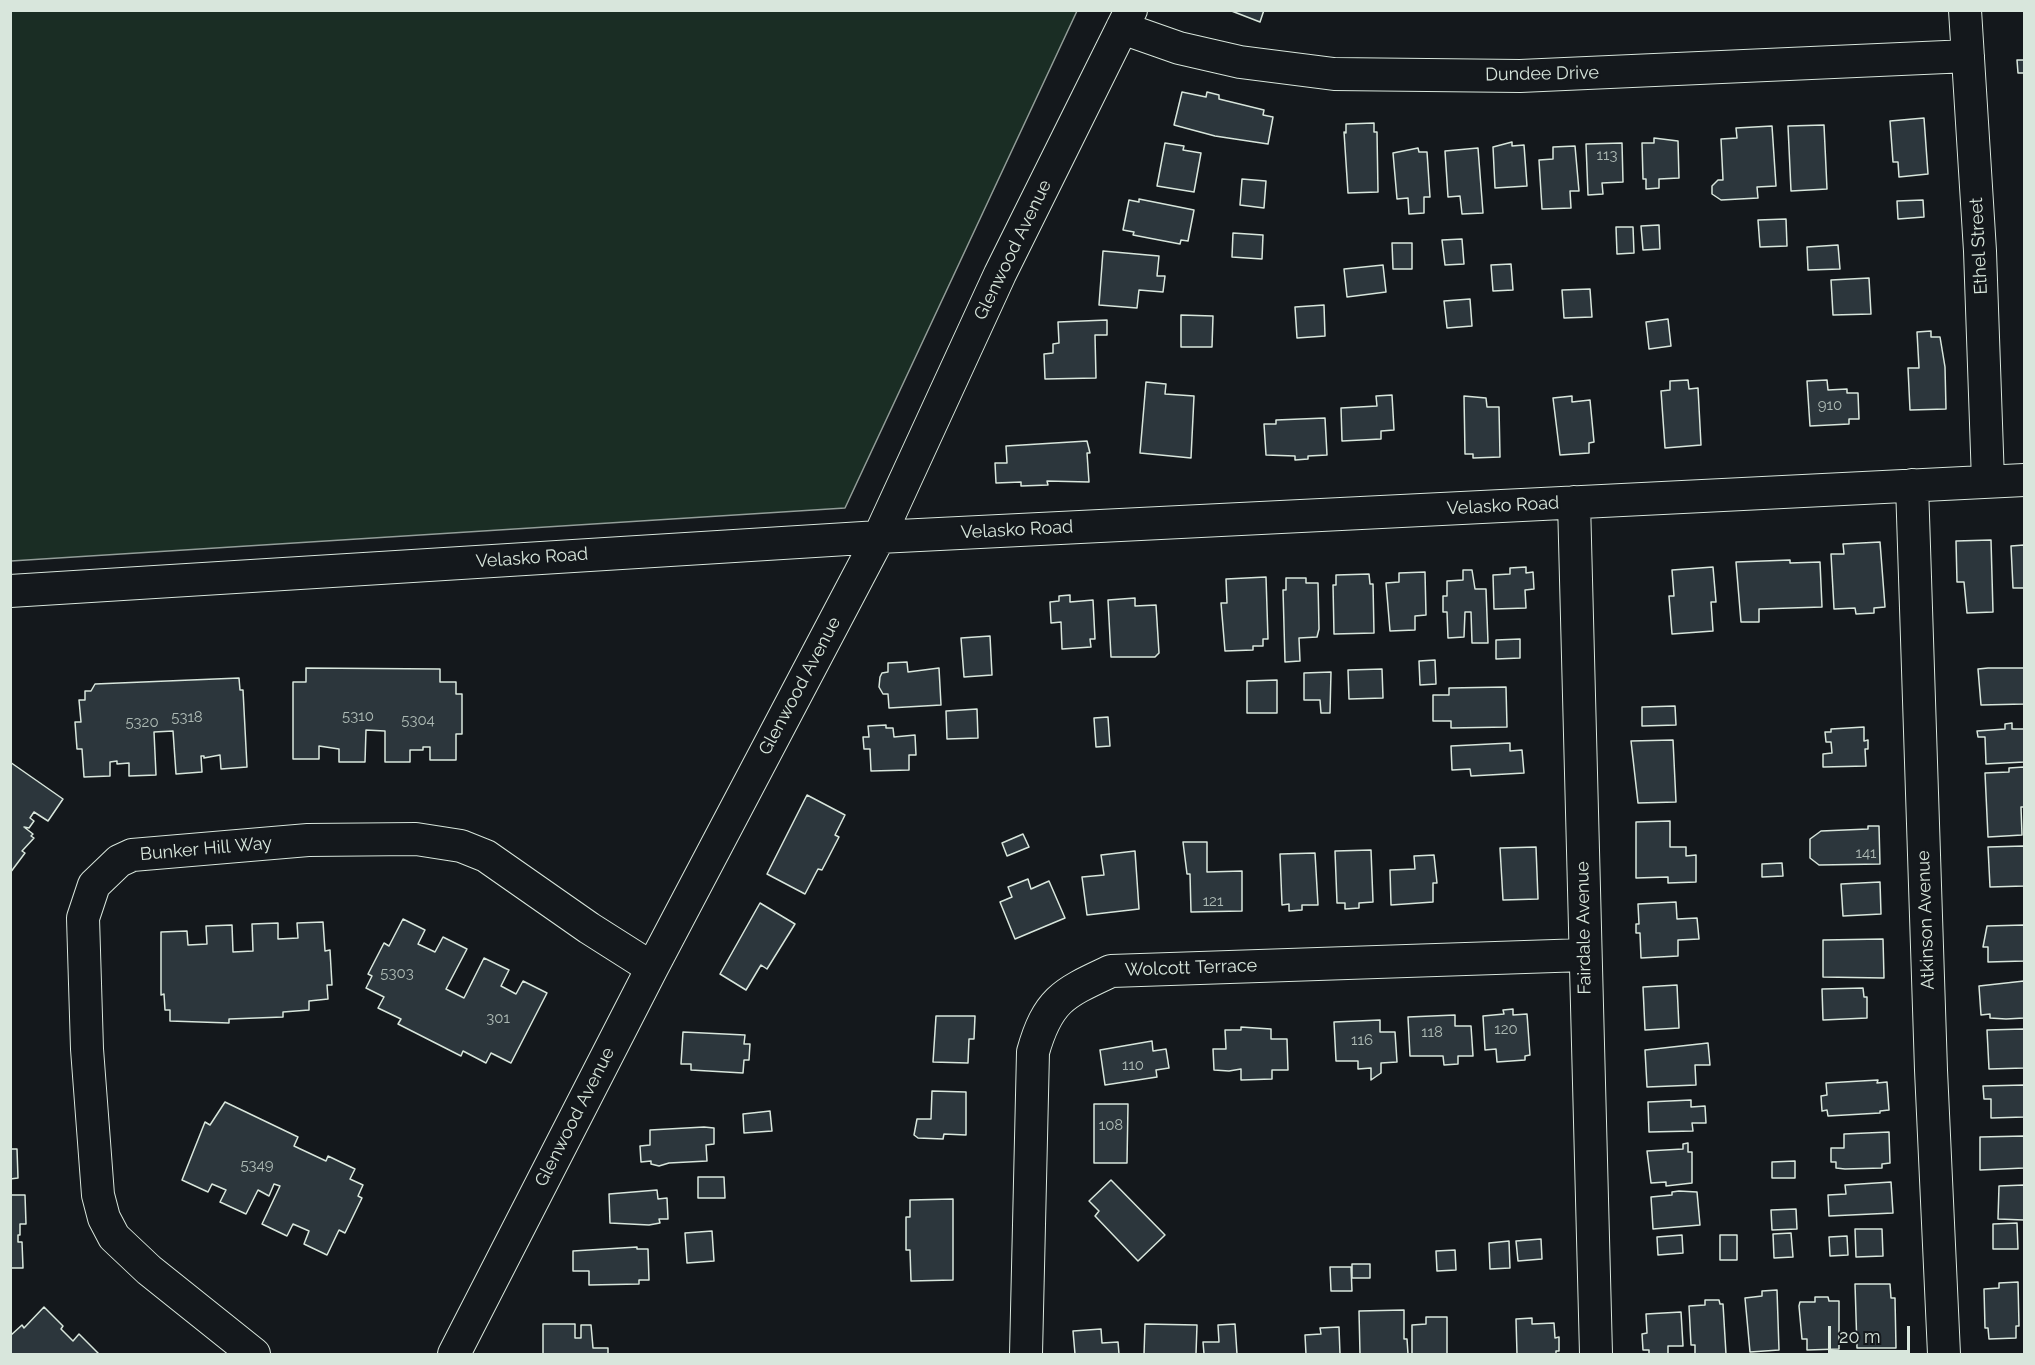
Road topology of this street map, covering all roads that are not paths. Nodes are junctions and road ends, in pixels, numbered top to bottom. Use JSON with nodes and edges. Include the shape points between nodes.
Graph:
{"nodes":[{"id":1,"x":1965,"y":10,"type":"edge"},
{"id":2,"x":1127,"y":19,"type":"edge"},
{"id":3,"x":1968,"y":56,"type":"junction"},
{"id":4,"x":2025,"y":480,"type":"edge"},
{"id":5,"x":1988,"y":481,"type":"junction"},
{"id":6,"x":1912,"y":485,"type":"junction"},
{"id":7,"x":1574,"y":502,"type":"junction"},
{"id":8,"x":879,"y":537,"type":"junction"},
{"id":9,"x":10,"y":591,"type":"edge"},
{"id":10,"x":1584,"y":955,"type":"junction"},
{"id":11,"x":652,"y":968,"type":"junction"},
{"id":12,"x":254,"y":1354,"type":"edge"},
{"id":13,"x":454,"y":1354,"type":"edge"},
{"id":14,"x":1026,"y":1354,"type":"edge"},
{"id":15,"x":1596,"y":1354,"type":"edge"},
{"id":16,"x":1944,"y":1354,"type":"edge"}],
"edges":[{"from":1,"to":3,"type":"street","name":"Ethel Street"},
{"from":2,"to":3,"type":"street","name":"Dundee Drive","via":[[1179,48],[1240,62],[1334,74],[1520,76]]},
{"from":2,"to":8,"type":"street","name":"Glenwood Avenue","via":[[1000,274]]},
{"from":3,"to":5,"type":"street","name":"Ethel Street"},
{"from":4,"to":5,"type":"street","name":"Velasko Road"},
{"from":5,"to":6,"type":"street","name":"Velasko Road"},
{"from":6,"to":7,"type":"street","name":"Velasko Road"},
{"from":6,"to":16,"type":"street","name":"Atkinson Avenue","via":[[1930,1059]]},
{"from":7,"to":8,"type":"street","name":"Velasko Road"},
{"from":7,"to":10,"type":"street","name":"Fairdale Avenue"},
{"from":8,"to":9,"type":"street","name":"Velasko Road"},
{"from":8,"to":11,"type":"street","name":"Glenwood Avenue"},
{"from":10,"to":14,"type":"street","name":"Wolcott Terrace","via":[[1111,971],[1069,990],[1052,1007],[1033,1052]]},
{"from":10,"to":15,"type":"street","name":"Fairdale Avenue"},
{"from":11,"to":12,"type":"street","name":"Bunker Hill Way","via":[[486,856],[461,846],[416,839],[308,840],[132,855],[119,861],[94,885],[83,918],[88,1060],[104,1218],[114,1238],[149,1270]]},
{"from":11,"to":13,"type":"street","name":"Glenwood Avenue"}]}
